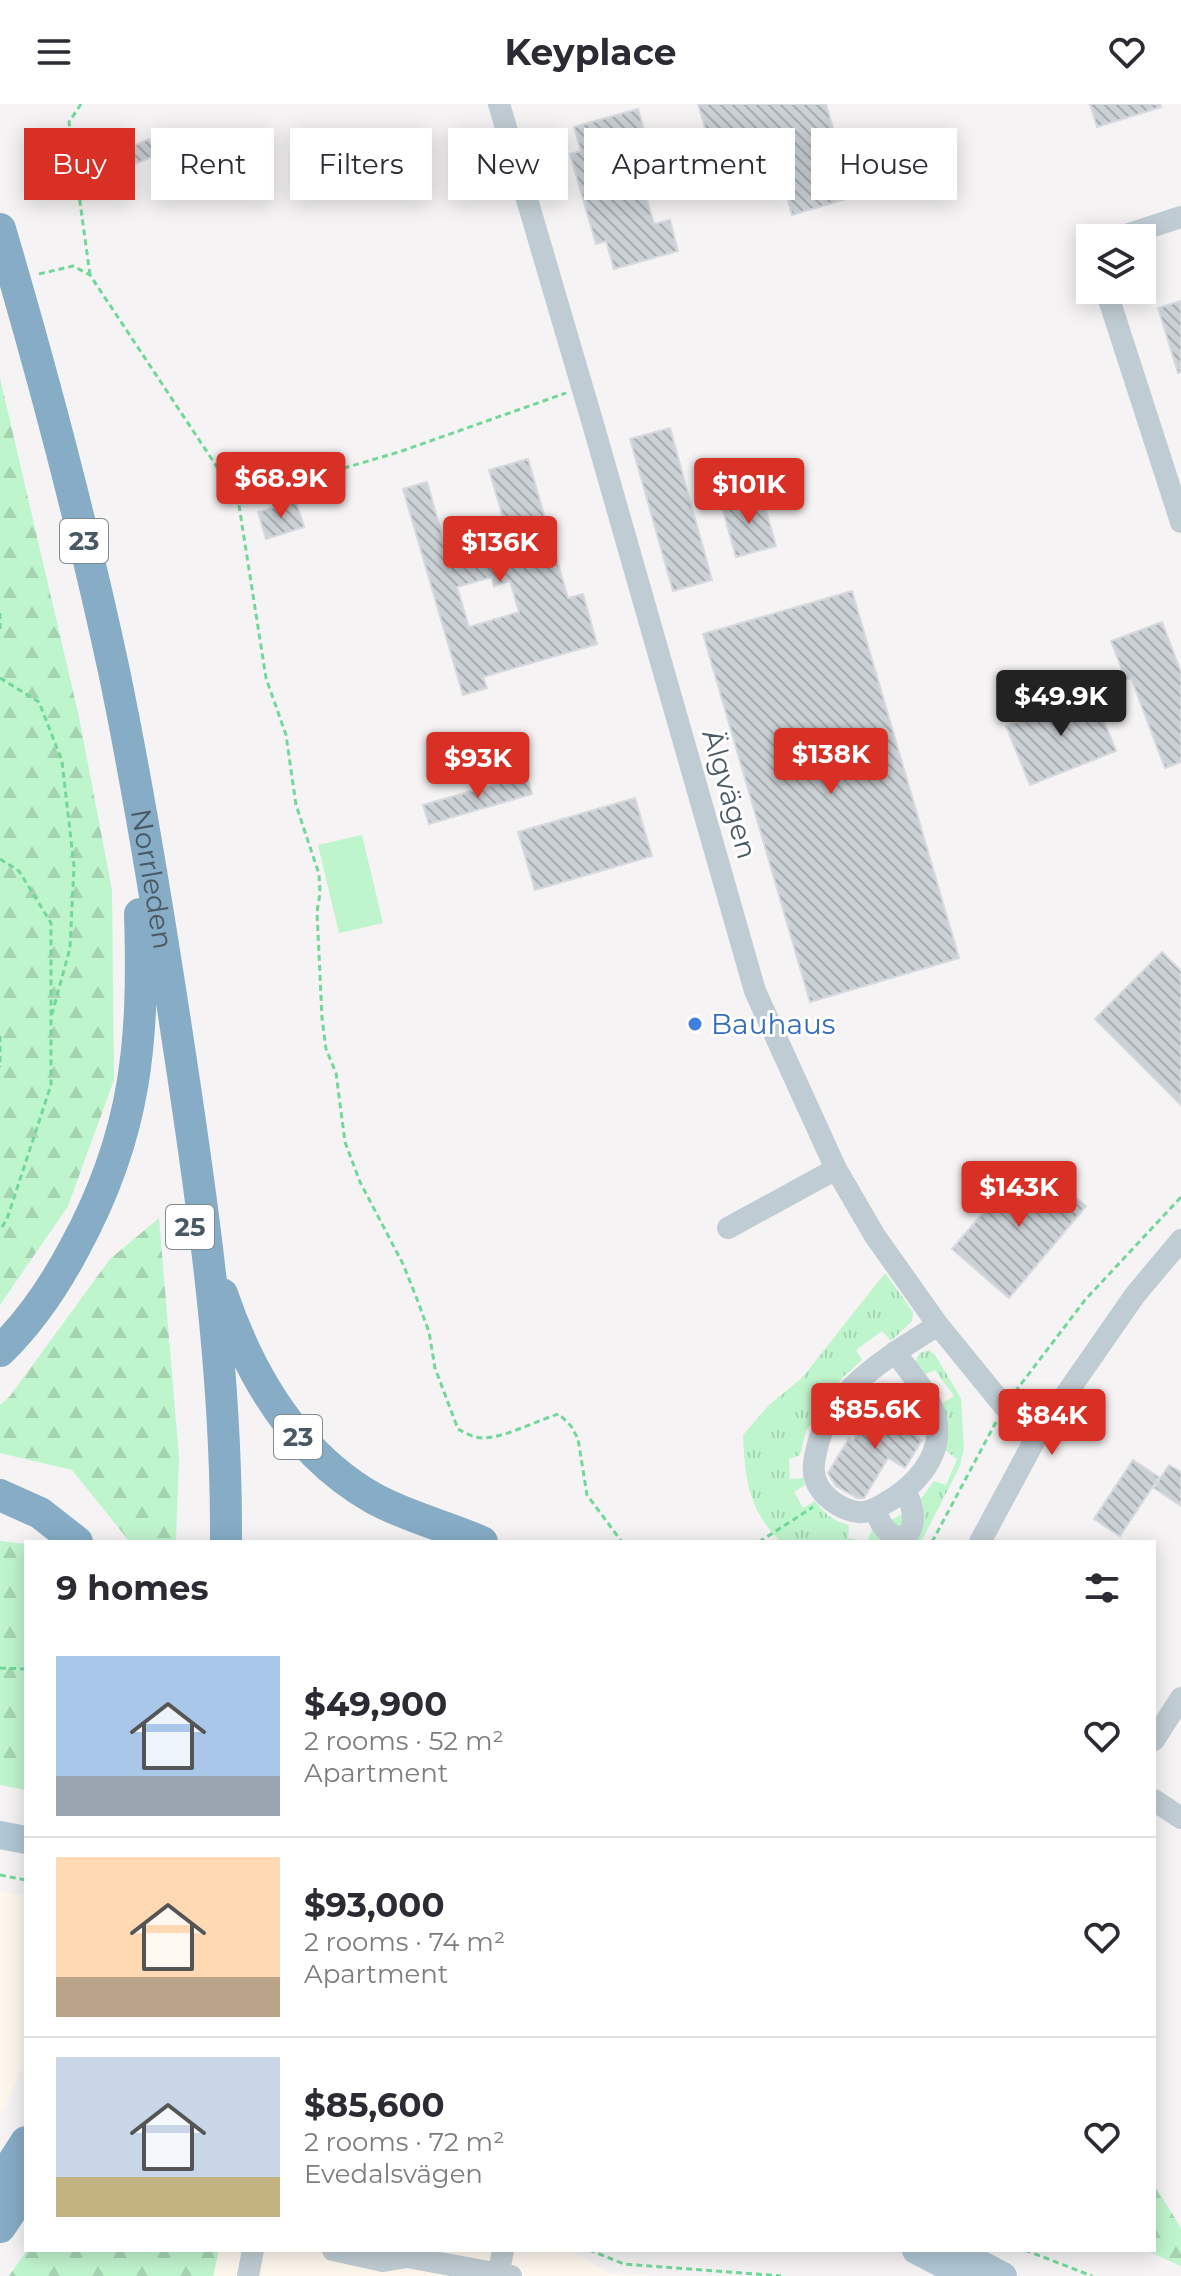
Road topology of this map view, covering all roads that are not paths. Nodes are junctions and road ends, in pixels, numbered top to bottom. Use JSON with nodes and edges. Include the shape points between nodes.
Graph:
{"nodes":[{"id":1,"x":499,"y":104,"type":"edge"},
{"id":2,"x":1181,"y":217,"type":"edge"},
{"id":3,"x":1156,"y":225,"type":"edge"},
{"id":4,"x":0,"y":229,"type":"edge"},
{"id":5,"x":0,"y":288,"type":"edge"},
{"id":6,"x":1111,"y":304,"type":"edge"},
{"id":7,"x":1181,"y":522,"type":"edge"},
{"id":8,"x":140,"y":914,"type":"junction"},
{"id":9,"x":836,"y":1169,"type":"junction"},
{"id":10,"x":728,"y":1228,"type":"dead end"},
{"id":11,"x":1181,"y":1240,"type":"edge"},
{"id":12,"x":207,"y":1245,"type":"junction"},
{"id":13,"x":938,"y":1325,"type":"junction"},
{"id":14,"x":0,"y":1351,"type":"edge"},
{"id":15,"x":895,"y":1352,"type":"junction"},
{"id":16,"x":1037,"y":1436,"type":"junction"},
{"id":17,"x":906,"y":1492,"type":"junction"},
{"id":18,"x":0,"y":1495,"type":"edge"},
{"id":19,"x":875,"y":1509,"type":"junction"},
{"id":20,"x":74,"y":1540,"type":"edge"},
{"id":21,"x":211,"y":1540,"type":"edge"},
{"id":22,"x":226,"y":1540,"type":"edge"},
{"id":23,"x":477,"y":1540,"type":"edge"},
{"id":24,"x":981,"y":1540,"type":"edge"},
{"id":25,"x":1181,"y":1698,"type":"edge"},
{"id":26,"x":1156,"y":1737,"type":"edge"},
{"id":27,"x":1156,"y":1801,"type":"edge"},
{"id":28,"x":1181,"y":1818,"type":"edge"},
{"id":29,"x":0,"y":1835,"type":"edge"},
{"id":30,"x":24,"y":1840,"type":"edge"},
{"id":31,"x":0,"y":1855,"type":"edge"},
{"id":32,"x":24,"y":1859,"type":"edge"},
{"id":33,"x":24,"y":2145,"type":"edge"},
{"id":34,"x":0,"y":2183,"type":"edge"},
{"id":35,"x":24,"y":2191,"type":"edge"},
{"id":36,"x":0,"y":2227,"type":"edge"},
{"id":37,"x":253,"y":2252,"type":"edge"},
{"id":38,"x":338,"y":2252,"type":"edge"},
{"id":39,"x":503,"y":2252,"type":"edge"},
{"id":40,"x":920,"y":2252,"type":"edge"},
{"id":41,"x":958,"y":2252,"type":"edge"},
{"id":42,"x":406,"y":2254,"type":"edge"},
{"id":43,"x":382,"y":2268,"type":"edge"},
{"id":44,"x":502,"y":2275,"type":"edge"},
{"id":45,"x":248,"y":2276,"type":"edge"},
{"id":46,"x":966,"y":2276,"type":"edge"},
{"id":47,"x":1003,"y":2276,"type":"edge"}],
"edges":[{"from":1,"to":9,"type":"street","name":"Älgvägen","via":[[755,991]]},
{"from":2,"to":3,"type":"street"},
{"from":4,"to":12,"type":"highway","name":"Norrleden","number":"23","via":[[78,514],[113,670],[152,872]]},
{"from":5,"to":8,"type":"highway","name":"Norrleden","number":"23","via":[[75,574]]},
{"from":6,"to":7,"type":"street"},
{"from":8,"to":14,"type":"highway","number":"23","via":[[143,993],[137,1060],[112,1170],[60,1275]]},
{"from":8,"to":21,"type":"highway","name":"Norrleden","number":"25","via":[[200,1306],[210,1415]]},
{"from":9,"to":10,"type":"street"},
{"from":9,"to":13,"type":"street","name":"Älgvägen","via":[[875,1236]]},
{"from":11,"to":16,"type":"street"},
{"from":12,"to":22,"type":"highway","name":"Norrleden","number":"25","via":[[223,1414]]},
{"from":12,"to":23,"type":"highway","number":"23","via":[[223,1298],[258,1375],[298,1437],[375,1499]]},
{"from":13,"to":15,"type":"street"},
{"from":13,"to":16,"type":"street","name":"Älgvägen","via":[[1004,1406]]},
{"from":15,"to":17,"type":"street","via":[[936,1419],[932,1456]]},
{"from":15,"to":19,"type":"street","via":[[856,1383],[826,1422],[812,1468],[828,1498],[860,1513]]},
{"from":16,"to":24,"type":"street"},
{"from":17,"to":19,"type":"street"},
{"from":17,"to":19,"type":"street","via":[[915,1516],[906,1534],[886,1531]]},
{"from":18,"to":20,"type":"highway","via":[[40,1513]]},
{"from":25,"to":26,"type":"street"},
{"from":27,"to":28,"type":"street"},
{"from":29,"to":30,"type":"main road"},
{"from":31,"to":32,"type":"main road"},
{"from":33,"to":34,"type":"highway"},
{"from":35,"to":36,"type":"highway"},
{"from":37,"to":45,"type":"street"},
{"from":38,"to":43,"type":"street"},
{"from":39,"to":44,"type":"street"},
{"from":40,"to":46,"type":"main road"},
{"from":41,"to":47,"type":"main road"},
{"from":42,"to":43,"type":"street"},
{"from":42,"to":44,"type":"street"}]}
